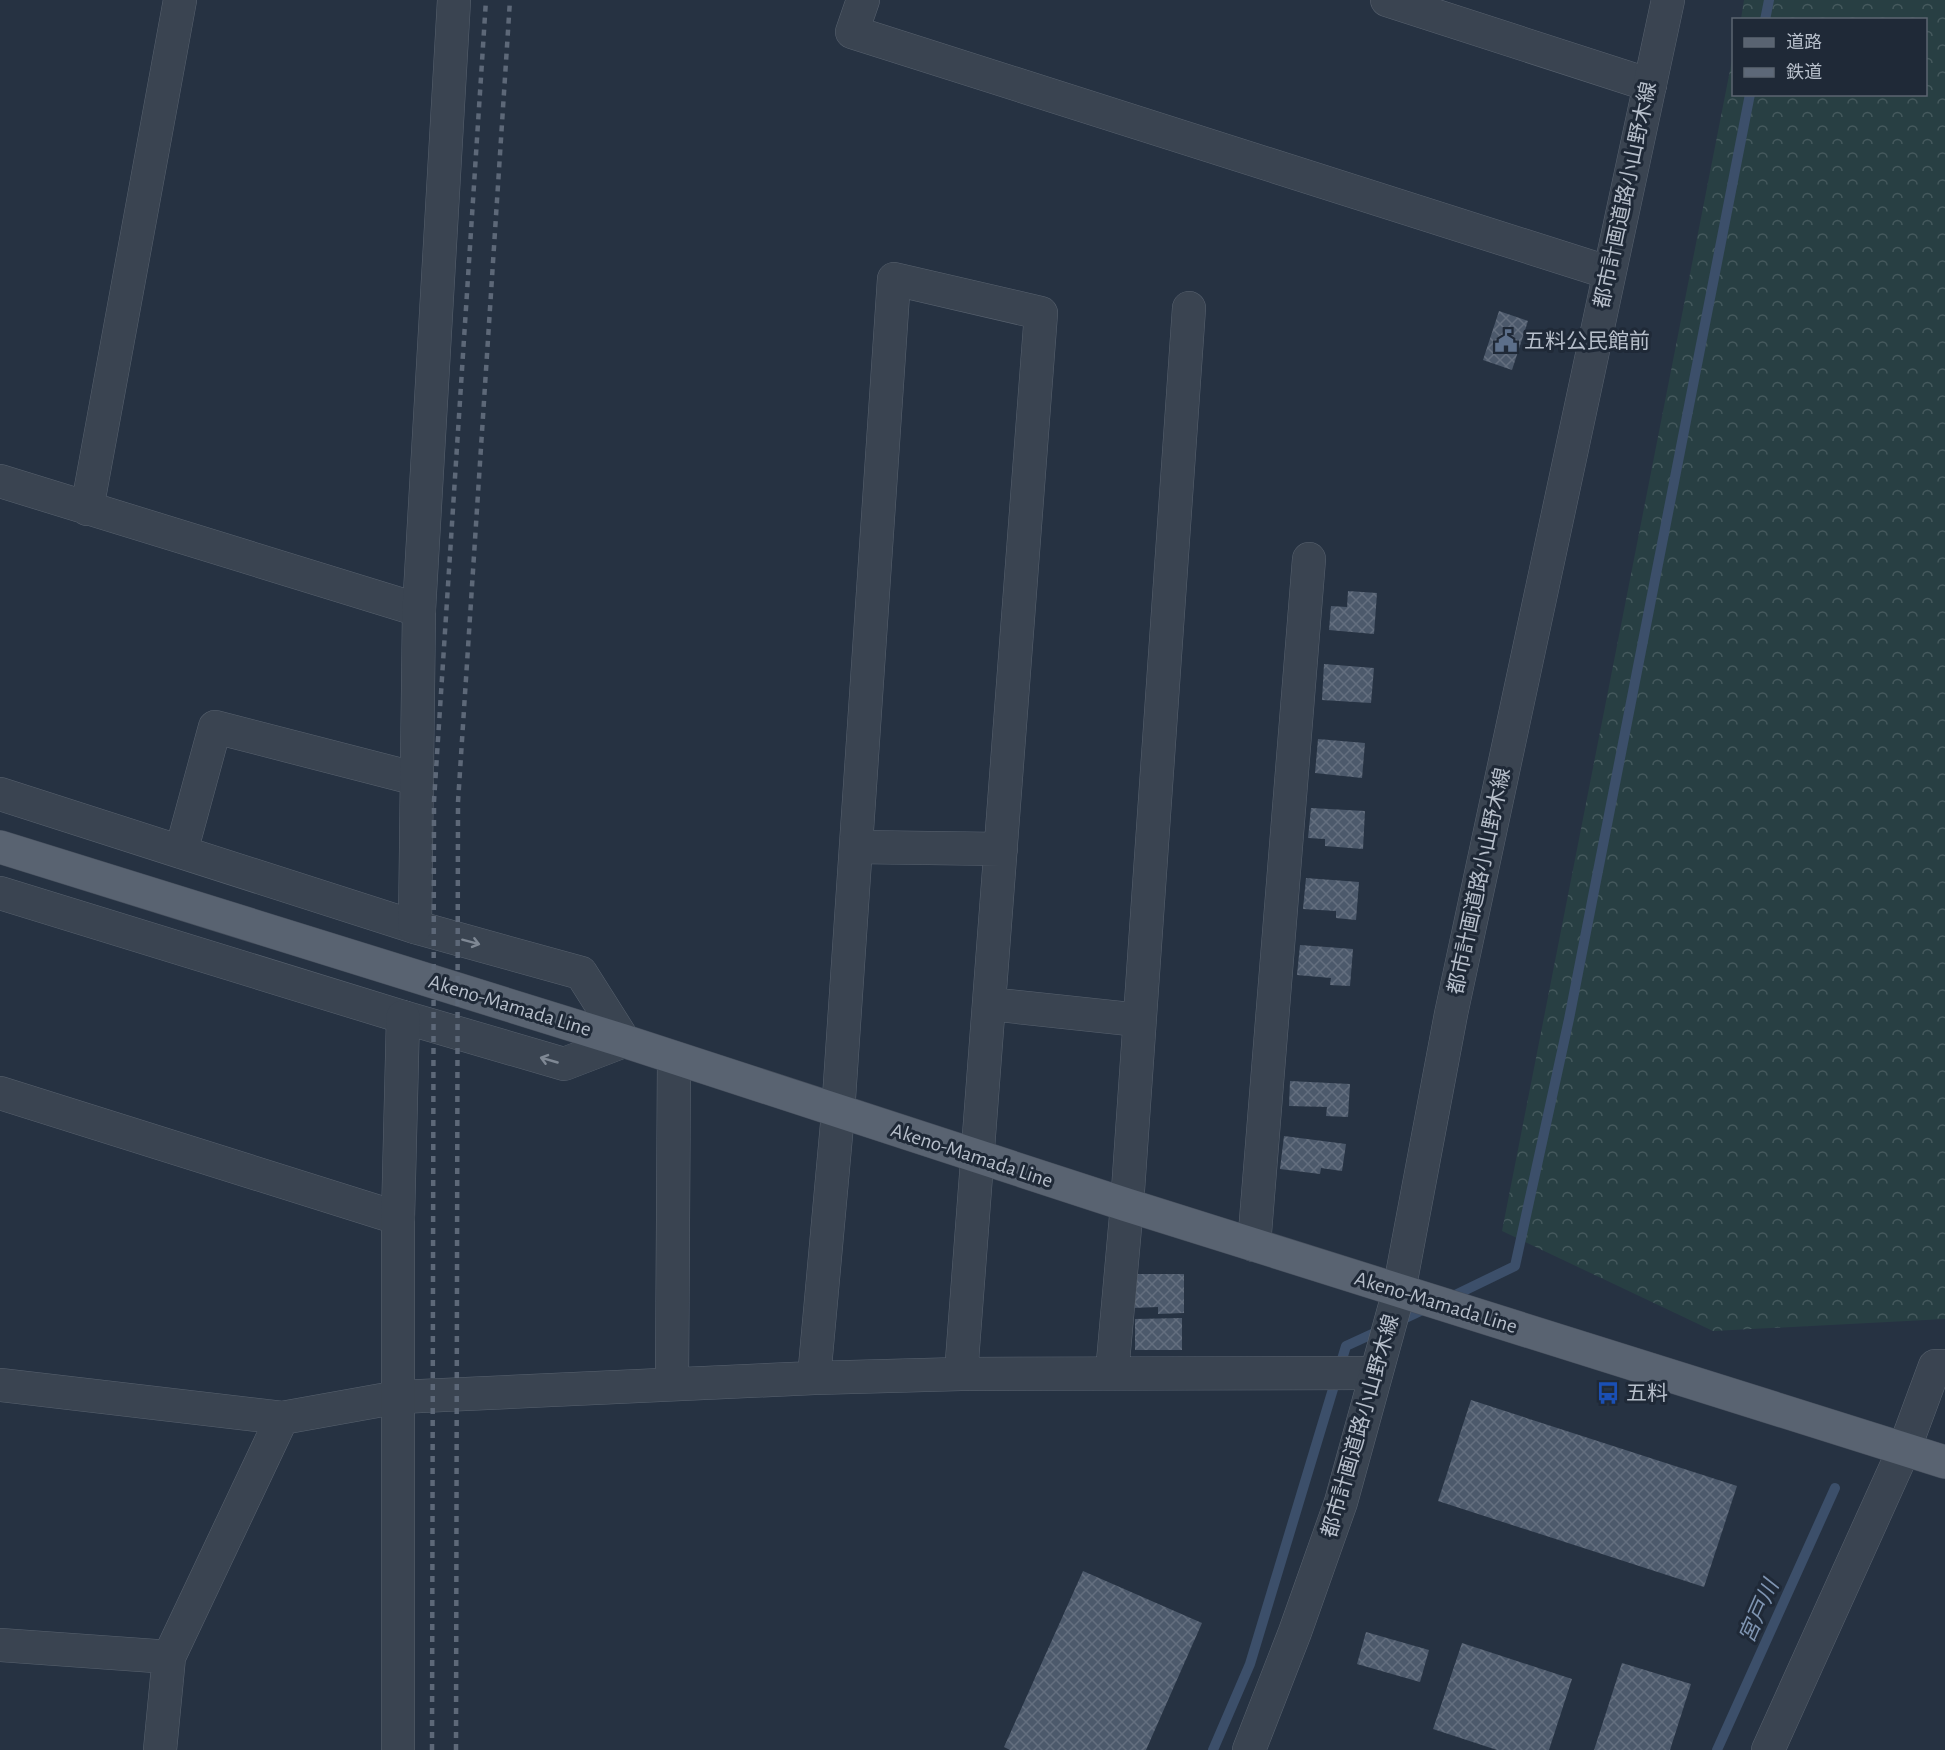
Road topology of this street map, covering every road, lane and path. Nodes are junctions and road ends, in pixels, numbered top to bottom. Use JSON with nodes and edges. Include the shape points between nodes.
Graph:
{"nodes":[{"id":1,"x":180,"y":0,"type":"edge"},
{"id":2,"x":454,"y":0,"type":"edge"},
{"id":3,"x":863,"y":0,"type":"edge"},
{"id":4,"x":1387,"y":0,"type":"edge"},
{"id":5,"x":1668,"y":0,"type":"edge"},
{"id":6,"x":1650,"y":85,"type":"junction"},
{"id":7,"x":1607,"y":272,"type":"junction"},
{"id":8,"x":1189,"y":308,"type":"dead end"},
{"id":9,"x":0,"y":481,"type":"edge"},
{"id":10,"x":87,"y":509,"type":"junction"},
{"id":11,"x":1309,"y":559,"type":"dead end"},
{"id":12,"x":419,"y":610,"type":"junction"},
{"id":13,"x":417,"y":778,"type":"junction"},
{"id":14,"x":0,"y":794,"type":"edge"},
{"id":15,"x":0,"y":847,"type":"edge"},
{"id":16,"x":856,"y":847,"type":"junction"},
{"id":17,"x":1001,"y":849,"type":"junction"},
{"id":18,"x":181,"y":852,"type":"junction"},
{"id":19,"x":0,"y":893,"type":"edge"},
{"id":20,"x":415,"y":927,"type":"junction"},
{"id":21,"x":990,"y":1004,"type":"junction"},
{"id":22,"x":403,"y":1017,"type":"junction"},
{"id":23,"x":1139,"y":1020,"type":"junction"},
{"id":24,"x":624,"y":1041,"type":"junction"},
{"id":25,"x":674,"y":1058,"type":"junction"},
{"id":26,"x":0,"y":1093,"type":"edge"},
{"id":27,"x":838,"y":1113,"type":"junction"},
{"id":28,"x":979,"y":1157,"type":"junction"},
{"id":29,"x":1127,"y":1205,"type":"junction"},
{"id":30,"x":398,"y":1218,"type":"junction"},
{"id":31,"x":1254,"y":1245,"type":"junction"},
{"id":32,"x":1400,"y":1291,"type":"junction"},
{"id":33,"x":1945,"y":1366,"type":"edge"},
{"id":34,"x":1112,"y":1373,"type":"junction"},
{"id":35,"x":1376,"y":1373,"type":"junction"},
{"id":36,"x":961,"y":1374,"type":"junction"},
{"id":37,"x":814,"y":1378,"type":"junction"},
{"id":38,"x":672,"y":1384,"type":"junction"},
{"id":39,"x":0,"y":1385,"type":"edge"},
{"id":40,"x":399,"y":1397,"type":"junction"},
{"id":41,"x":282,"y":1418,"type":"junction"},
{"id":42,"x":1905,"y":1447,"type":"junction"},
{"id":43,"x":1945,"y":1462,"type":"edge"},
{"id":44,"x":0,"y":1645,"type":"edge"},
{"id":45,"x":169,"y":1657,"type":"junction"},
{"id":46,"x":160,"y":1750,"type":"edge"},
{"id":47,"x":398,"y":1750,"type":"edge"},
{"id":48,"x":1248,"y":1750,"type":"edge"},
{"id":49,"x":1768,"y":1750,"type":"edge"}],
"edges":[{"from":1,"to":10,"type":"street"},
{"from":2,"to":12,"type":"street"},
{"from":3,"to":7,"type":"street","via":[[852,32]]},
{"from":4,"to":6,"type":"street"},
{"from":5,"to":6,"type":"street","name":"都市計画道路小山野木線"},
{"from":6,"to":7,"type":"street","name":"都市計画道路小山野木線"},
{"from":7,"to":32,"type":"street","name":"都市計画道路小山野木線","via":[[1451,1014]]},
{"from":8,"to":23,"type":"street"},
{"from":9,"to":10,"type":"street"},
{"from":10,"to":12,"type":"street"},
{"from":11,"to":31,"type":"street"},
{"from":12,"to":13,"type":"street"},
{"from":13,"to":18,"type":"street","via":[[215,727]]},
{"from":13,"to":20,"type":"street"},
{"from":14,"to":18,"type":"street"},
{"from":15,"to":24,"type":"main road","name":"Akeno-Mamada Line"},
{"from":16,"to":17,"type":"street"},
{"from":16,"to":17,"type":"street","via":[[894,279],[1041,313]]},
{"from":16,"to":27,"type":"street"},
{"from":17,"to":21,"type":"street"},
{"from":18,"to":20,"type":"street"},
{"from":19,"to":22,"type":"street"},
{"from":20,"to":24,"type":"street","one_way":true,"via":[[581,973]]},
{"from":21,"to":23,"type":"street"},
{"from":21,"to":28,"type":"street"},
{"from":24,"to":22,"type":"street","one_way":true,"via":[[564,1064]]},
{"from":22,"to":30,"type":"street"},
{"from":23,"to":29,"type":"street"},
{"from":24,"to":25,"type":"main road","name":"Akeno-Mamada Line"},
{"from":25,"to":27,"type":"main road","name":"Akeno-Mamada Line"},
{"from":25,"to":38,"type":"street"},
{"from":26,"to":30,"type":"street"},
{"from":27,"to":28,"type":"main road","name":"Akeno-Mamada Line"},
{"from":27,"to":37,"type":"street"},
{"from":28,"to":29,"type":"main road","name":"Akeno-Mamada Line"},
{"from":28,"to":36,"type":"street"},
{"from":29,"to":31,"type":"main road","name":"Akeno-Mamada Line"},
{"from":29,"to":34,"type":"street"},
{"from":30,"to":40,"type":"street"},
{"from":31,"to":32,"type":"main road","name":"Akeno-Mamada Line"},
{"from":32,"to":35,"type":"street","name":"都市計画道路小山野木線"},
{"from":32,"to":42,"type":"main road","name":"Akeno-Mamada Line"},
{"from":33,"to":42,"type":"street","via":[[1935,1366]]},
{"from":34,"to":35,"type":"street"},
{"from":34,"to":36,"type":"street"},
{"from":35,"to":48,"type":"street","name":"都市計画道路小山野木線","via":[[1341,1502]]},
{"from":36,"to":37,"type":"street"},
{"from":37,"to":38,"type":"street"},
{"from":38,"to":40,"type":"street"},
{"from":39,"to":41,"type":"street"},
{"from":40,"to":41,"type":"street"},
{"from":40,"to":47,"type":"street"},
{"from":41,"to":45,"type":"street"},
{"from":42,"to":43,"type":"main road","name":"Akeno-Mamada Line"},
{"from":42,"to":49,"type":"street"},
{"from":44,"to":45,"type":"street"},
{"from":45,"to":46,"type":"street"}]}
